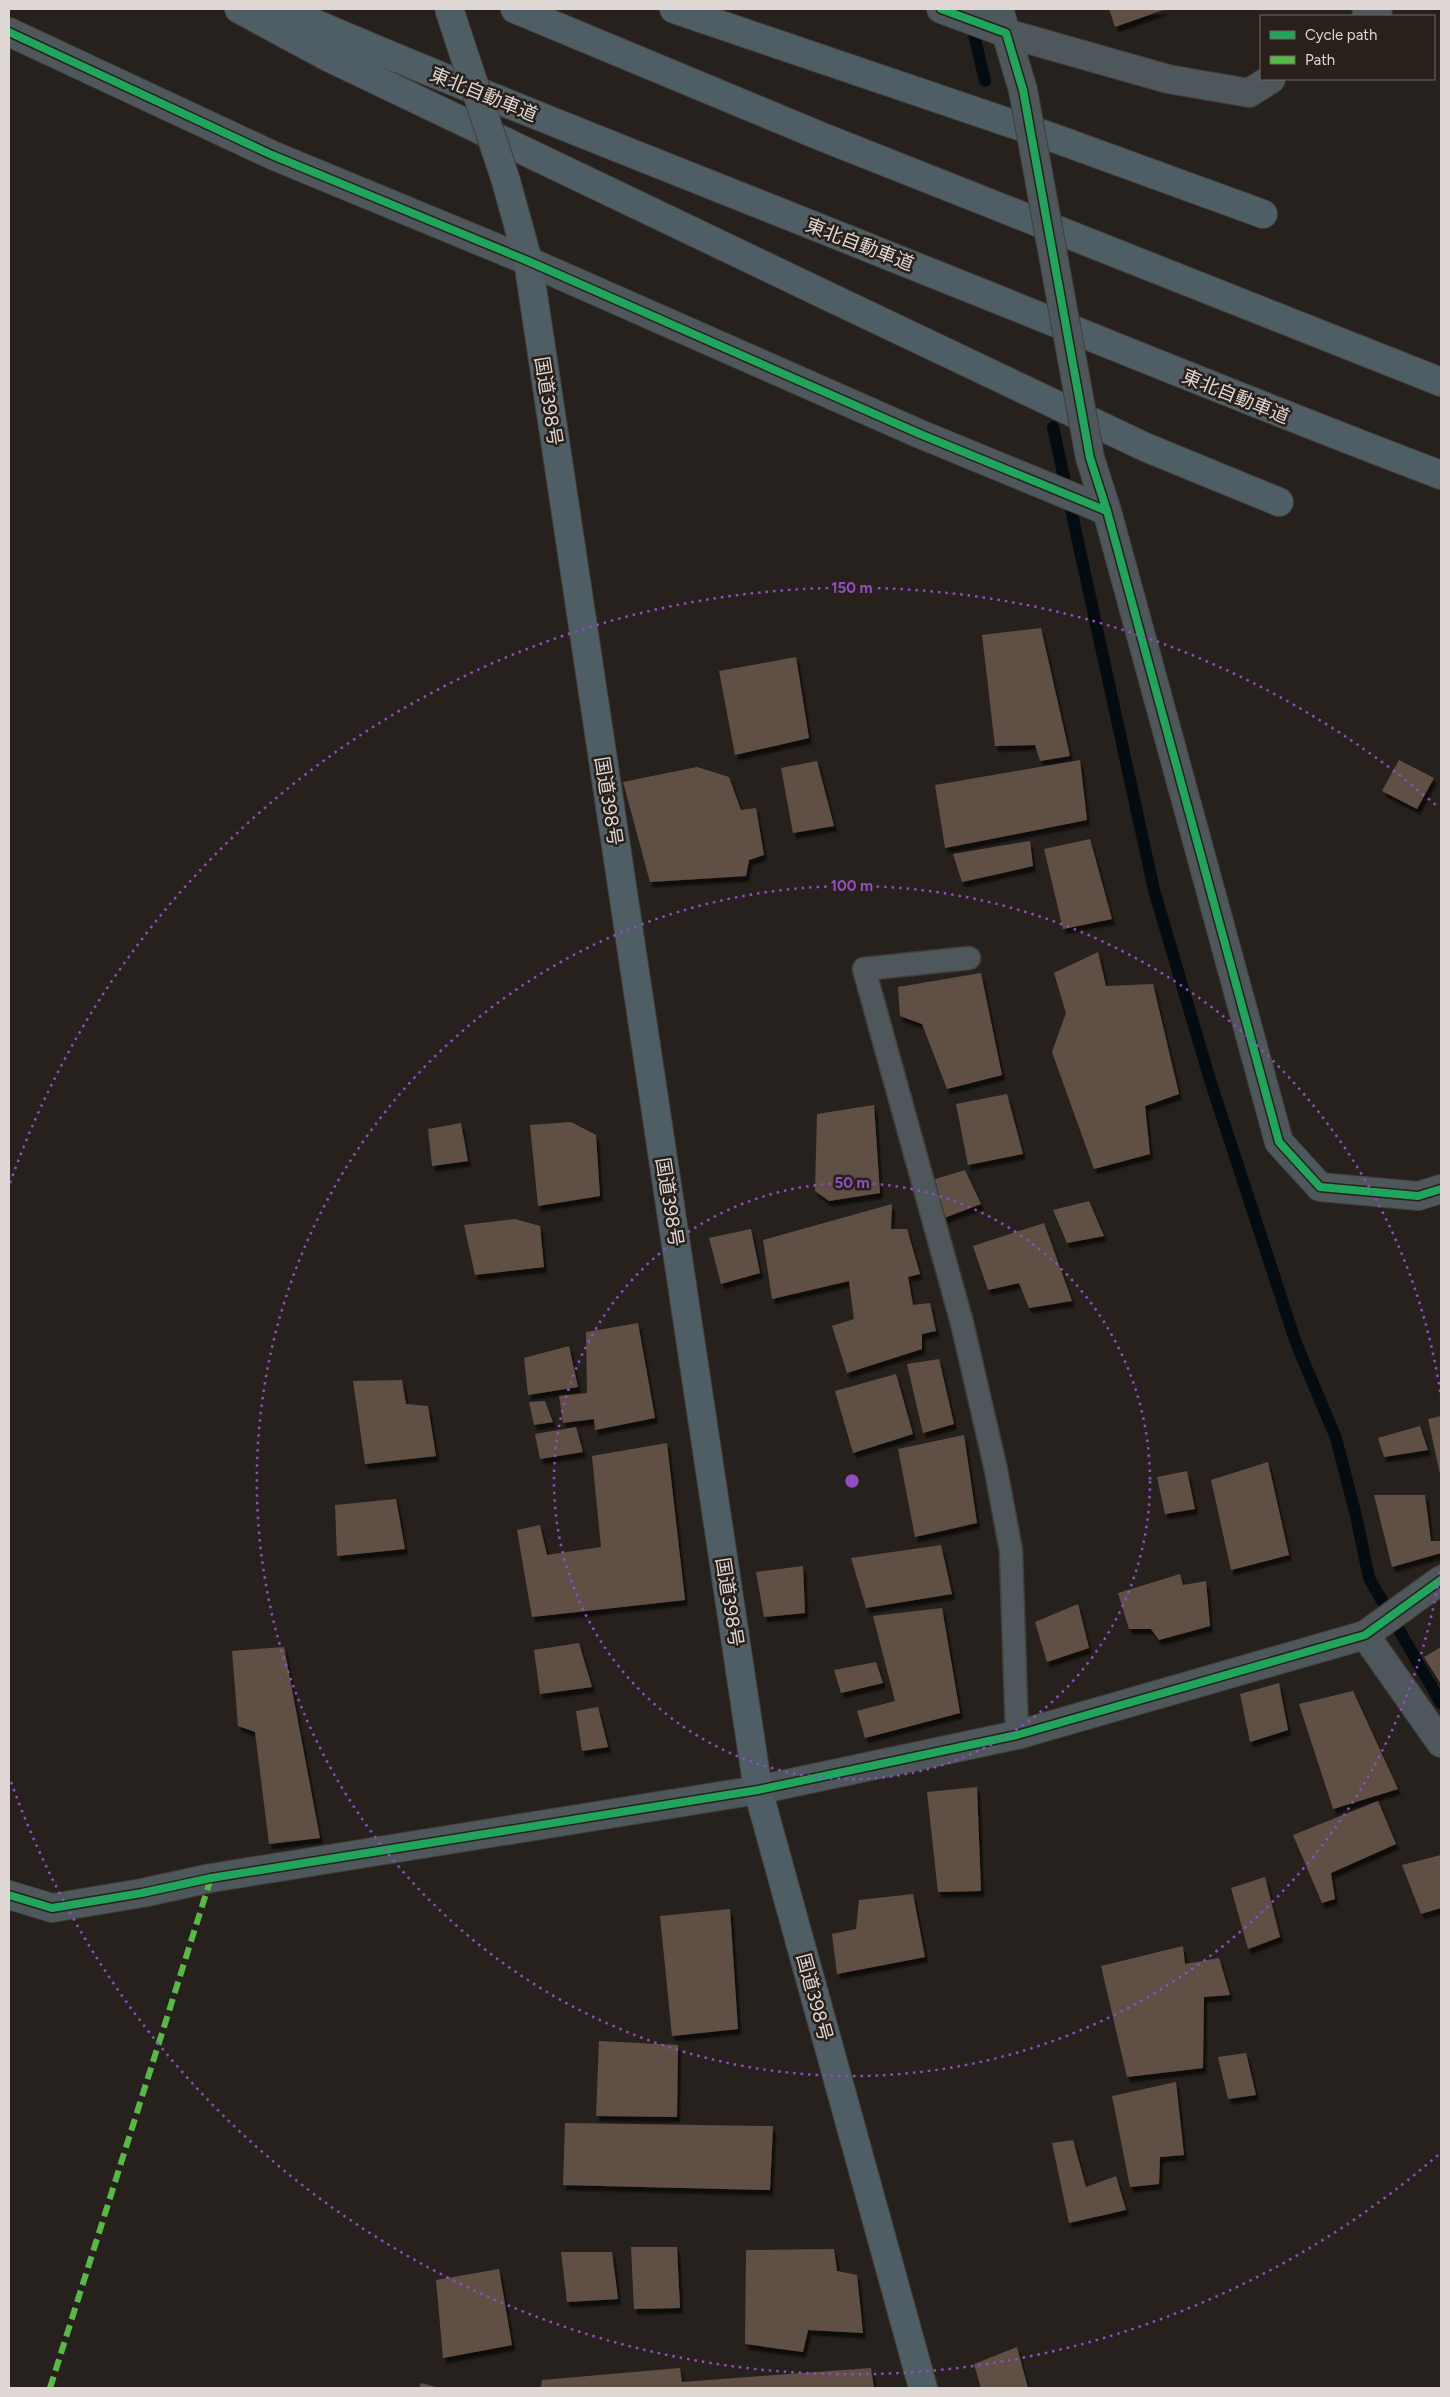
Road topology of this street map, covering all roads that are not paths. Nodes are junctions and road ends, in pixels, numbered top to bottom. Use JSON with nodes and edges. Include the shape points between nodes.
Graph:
{"nodes":[{"id":1,"x":239,"y":9,"type":"edge"},
{"id":2,"x":281,"y":9,"type":"edge"},
{"id":3,"x":449,"y":9,"type":"edge"},
{"id":4,"x":515,"y":9,"type":"edge"},
{"id":5,"x":674,"y":9,"type":"edge"},
{"id":6,"x":942,"y":9,"type":"edge"},
{"id":7,"x":998,"y":23,"type":"edge"},
{"id":8,"x":9,"y":32,"type":"edge"},
{"id":9,"x":1269,"y":80,"type":"edge"},
{"id":10,"x":1263,"y":214,"type":"dead end"},
{"id":11,"x":528,"y":261,"type":"junction"},
{"id":12,"x":1441,"y":382,"type":"edge"},
{"id":13,"x":1441,"y":474,"type":"edge"},
{"id":14,"x":1279,"y":502,"type":"dead end"},
{"id":15,"x":1107,"y":511,"type":"junction"},
{"id":16,"x":969,"y":958,"type":"dead end"},
{"id":17,"x":1441,"y":1189,"type":"edge"},
{"id":18,"x":1441,"y":1580,"type":"edge"},
{"id":19,"x":1367,"y":1633,"type":"junction"},
{"id":20,"x":1017,"y":1735,"type":"junction"},
{"id":21,"x":1441,"y":1742,"type":"edge"},
{"id":22,"x":758,"y":1790,"type":"junction"},
{"id":23,"x":9,"y":1895,"type":"edge"},
{"id":24,"x":923,"y":2388,"type":"edge"}],
"edges":[{"from":1,"to":14,"type":"highway","via":[[328,57],[856,310],[1146,446]]},
{"from":2,"to":13,"type":"highway","name":"東北自動車道","via":[[651,162],[1313,427]]},
{"from":3,"to":11,"type":"highway","name":"国道398号","bridge":true,"via":[[506,182]]},
{"from":4,"to":12,"type":"highway","via":[[820,136]]},
{"from":5,"to":10,"type":"highway","via":[[1054,138]]},
{"from":6,"to":7,"type":"street"},
{"from":7,"to":9,"type":"street","via":[[1168,79],[1249,93]]},
{"from":7,"to":15,"type":"street","bridge":true,"via":[[1023,90],[1090,458]]},
{"from":8,"to":11,"type":"street","via":[[272,155]]},
{"from":11,"to":15,"type":"street","via":[[920,434]]},
{"from":11,"to":22,"type":"highway","name":"国道398号"},
{"from":15,"to":17,"type":"street","via":[[1280,1142],[1320,1187],[1418,1196]]},
{"from":16,"to":20,"type":"lane","via":[[864,969],[962,1323],[996,1470],[1011,1551]]},
{"from":18,"to":19,"type":"street"},
{"from":19,"to":20,"type":"street"},
{"from":19,"to":21,"type":"street"},
{"from":20,"to":22,"type":"street"},
{"from":22,"to":23,"type":"street","via":[[212,1878],[52,1908]]},
{"from":22,"to":24,"type":"highway","name":"国道398号"}]}
